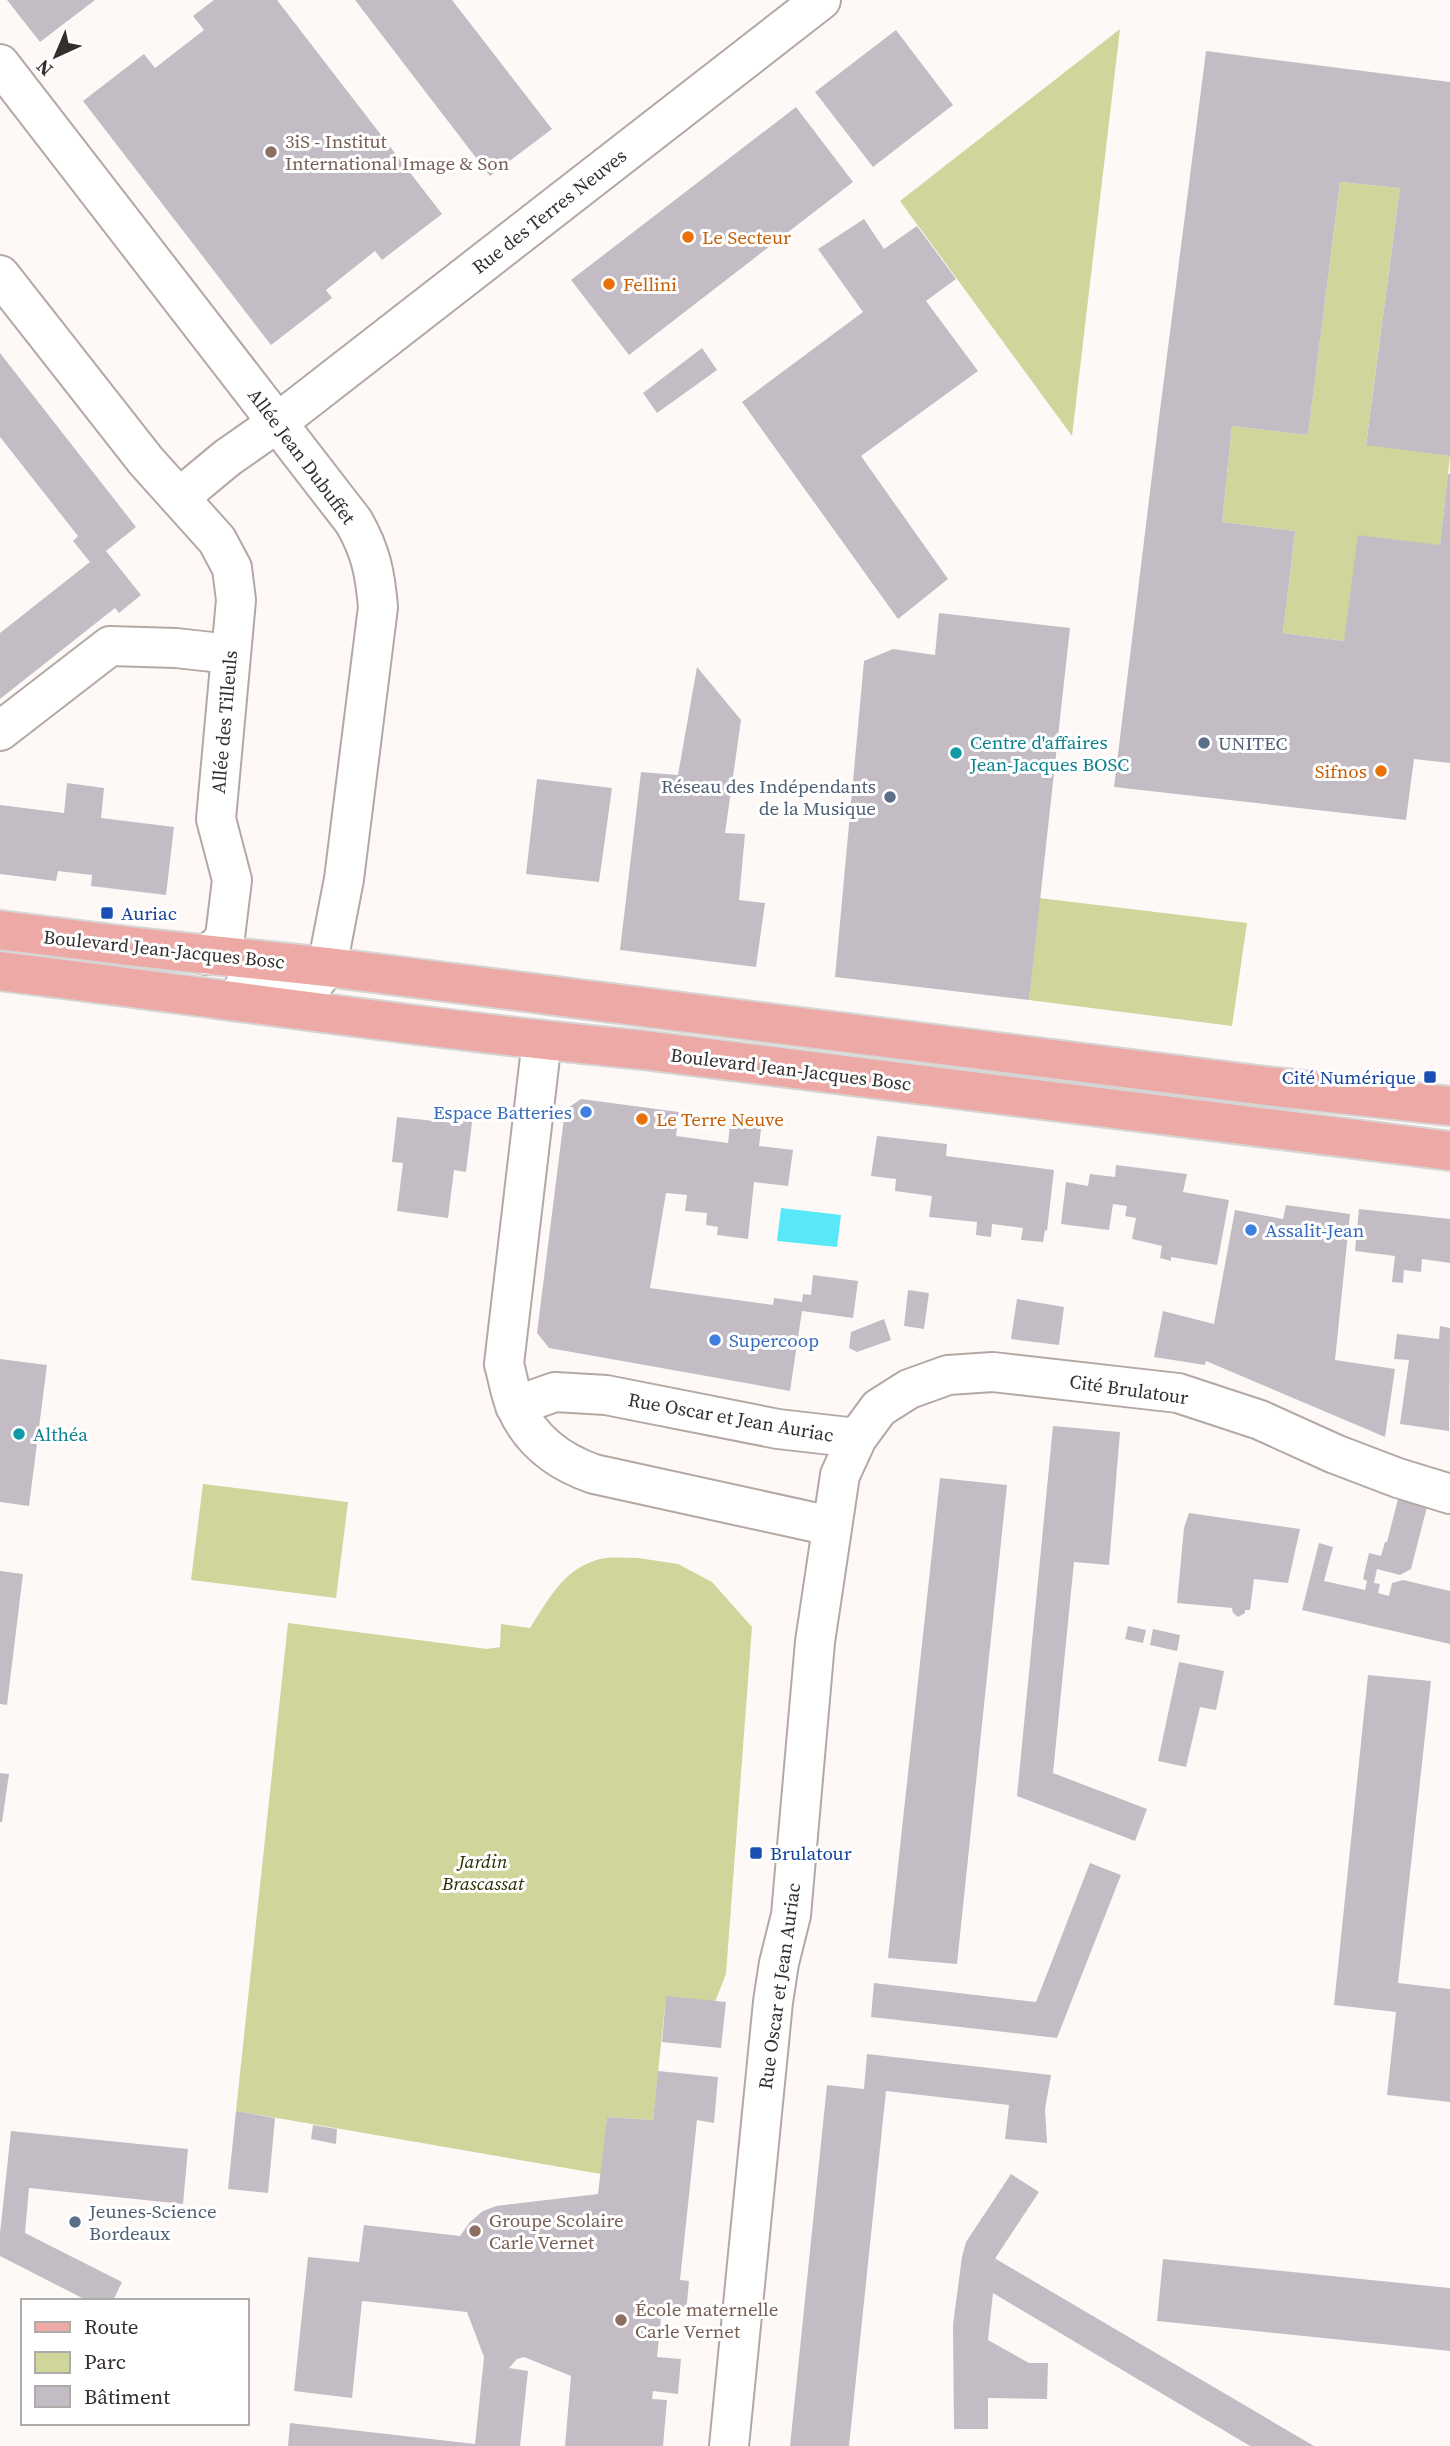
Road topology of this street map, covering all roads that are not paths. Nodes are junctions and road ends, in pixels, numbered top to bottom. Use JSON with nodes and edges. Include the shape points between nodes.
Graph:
{"nodes":[{"id":1,"x":821,"y":0,"type":"edge"},
{"id":2,"x":0,"y":64,"type":"edge"},
{"id":3,"x":0,"y":275,"type":"edge"},
{"id":4,"x":277,"y":423,"type":"junction"},
{"id":5,"x":180,"y":497,"type":"junction"},
{"id":6,"x":230,"y":654,"type":"junction"},
{"id":7,"x":0,"y":731,"type":"edge"},
{"id":8,"x":0,"y":930,"type":"edge"},
{"id":9,"x":206,"y":955,"type":"junction"},
{"id":10,"x":327,"y":967,"type":"junction"},
{"id":11,"x":0,"y":971,"type":"edge"},
{"id":12,"x":131,"y":988,"type":"junction"},
{"id":13,"x":542,"y":1041,"type":"junction"},
{"id":14,"x":1450,"y":1106,"type":"edge"},
{"id":15,"x":1450,"y":1151,"type":"edge"},
{"id":16,"x":515,"y":1406,"type":"junction"},
{"id":17,"x":857,"y":1438,"type":"junction"},
{"id":18,"x":1450,"y":1494,"type":"edge"},
{"id":19,"x":831,"y":1526,"type":"junction"},
{"id":20,"x":729,"y":2446,"type":"edge"}],
"edges":[{"from":1,"to":4,"type":"street","name":"Rue des Terres Neuves"},
{"from":2,"to":4,"type":"street","name":"Allée Jean Dubuffet"},
{"from":3,"to":5,"type":"street","via":[[146,461]]},
{"from":4,"to":5,"type":"street","name":"Rue des Terres Neuves"},
{"from":4,"to":10,"type":"street","name":"Allée Jean Dubuffet","via":[[354,522],[375,572],[378,607],[344,879]]},
{"from":5,"to":6,"type":"street","name":"Allée des Tilleuls","via":[[217,540],[232,568],[236,600]]},
{"from":6,"to":7,"type":"street","via":[[110,646]]},
{"from":6,"to":9,"type":"street","name":"Allée des Tilleuls","via":[[216,819],[232,880],[225,937]]},
{"from":8,"to":9,"type":"main road","name":"Boulevard Jean-Jacques Bosc"},
{"from":9,"to":10,"type":"main road","name":"Boulevard Jean-Jacques Bosc"},
{"from":10,"to":12,"type":"street","name":"Boulevard Jean-Jacques Bosc","via":[[314,983],[296,990],[198,981]]},
{"from":10,"to":14,"type":"main road","name":"Boulevard Jean-Jacques Bosc"},
{"from":11,"to":12,"type":"main road","name":"Boulevard Jean-Jacques Bosc"},
{"from":12,"to":13,"type":"main road","name":"Boulevard Jean-Jacques Bosc"},
{"from":13,"to":15,"type":"main road","name":"Boulevard Jean-Jacques Bosc"},
{"from":13,"to":16,"type":"street","via":[[504,1364]]},
{"from":16,"to":17,"type":"street","name":"Rue Oscar et Jean Auriac","via":[[555,1392],[584,1392],[778,1429]]},
{"from":16,"to":19,"type":"street","via":[[544,1447],[570,1466]]},
{"from":17,"to":18,"type":"street","name":"Cité Brulatour","via":[[880,1408],[909,1389],[948,1375],[1006,1373],[1178,1393]]},
{"from":17,"to":19,"type":"street","name":"Rue Oscar et Jean Auriac","via":[[840,1475]]},
{"from":19,"to":20,"type":"street","name":"Rue Oscar et Jean Auriac","via":[[815,1642],[791,1915],[770,2025]]}]}
